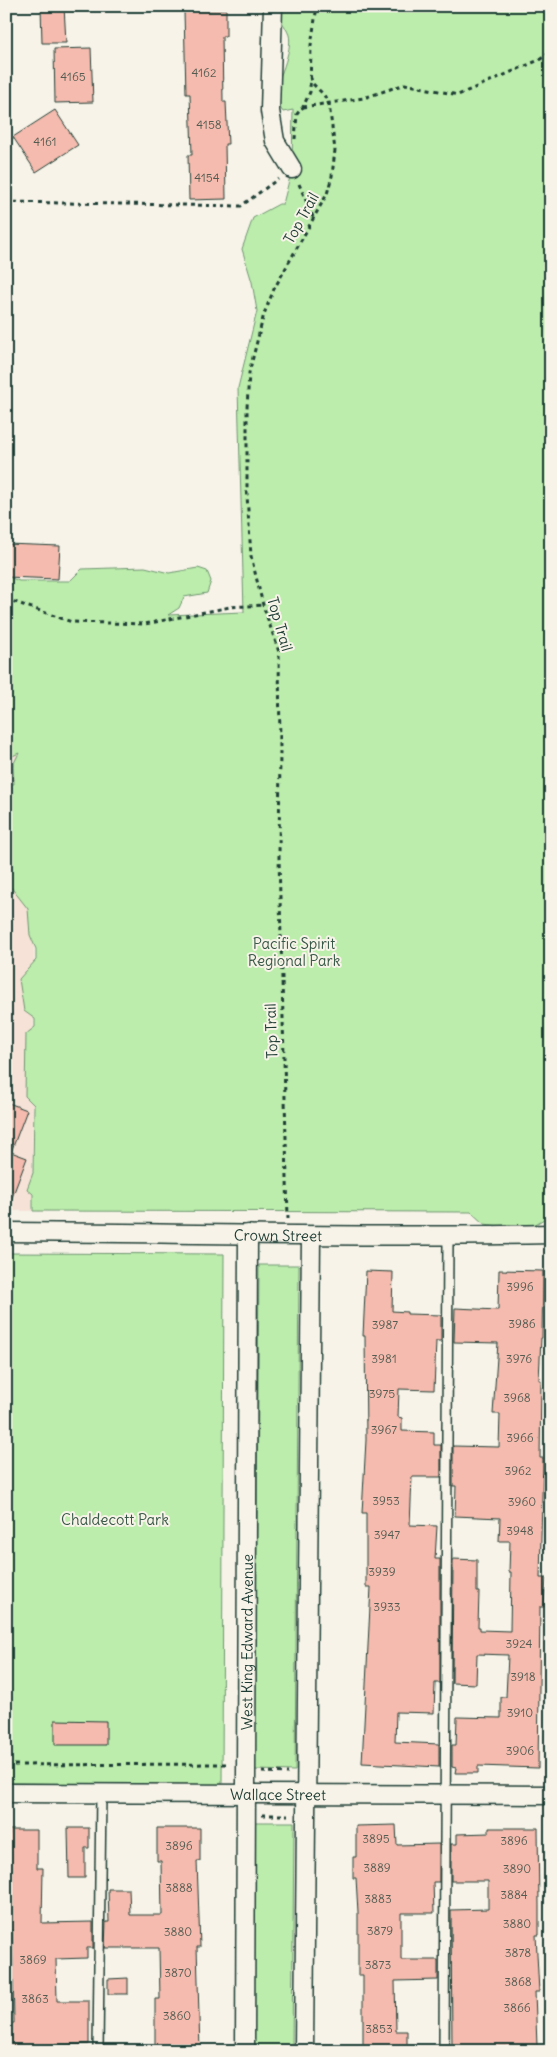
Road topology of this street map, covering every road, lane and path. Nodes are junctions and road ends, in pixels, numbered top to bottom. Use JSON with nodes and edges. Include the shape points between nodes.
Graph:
{"nodes":[{"id":1,"x":273,"y":6,"type":"edge"},
{"id":2,"x":317,"y":6,"type":"edge"},
{"id":3,"x":551,"y":52,"type":"edge"},
{"id":4,"x":310,"y":76,"type":"junction"},
{"id":5,"x":329,"y":104,"type":"junction"},
{"id":6,"x":303,"y":107,"type":"junction"},
{"id":7,"x":292,"y":169,"type":"junction"},
{"id":8,"x":6,"y":202,"type":"edge"},
{"id":9,"x":313,"y":217,"type":"junction"},
{"id":10,"x":6,"y":599,"type":"edge"},
{"id":11,"x":263,"y":605,"type":"junction"},
{"id":12,"x":6,"y":1232,"type":"edge"},
{"id":13,"x":248,"y":1234,"type":"junction"},
{"id":14,"x":551,"y":1234,"type":"edge"},
{"id":15,"x":287,"y":1235,"type":"junction"},
{"id":16,"x":311,"y":1236,"type":"junction"},
{"id":17,"x":448,"y":1236,"type":"junction"},
{"id":18,"x":226,"y":1764,"type":"dead end"},
{"id":19,"x":6,"y":1765,"type":"edge"},
{"id":20,"x":256,"y":1772,"type":"dead end"},
{"id":21,"x":296,"y":1773,"type":"dead end"},
{"id":22,"x":6,"y":1792,"type":"edge"},
{"id":23,"x":101,"y":1793,"type":"junction"},
{"id":24,"x":246,"y":1794,"type":"junction"},
{"id":25,"x":306,"y":1795,"type":"junction"},
{"id":26,"x":551,"y":1795,"type":"edge"},
{"id":27,"x":444,"y":1796,"type":"junction"},
{"id":28,"x":255,"y":1815,"type":"dead end"},
{"id":29,"x":296,"y":1815,"type":"dead end"},
{"id":30,"x":98,"y":2051,"type":"edge"},
{"id":31,"x":244,"y":2051,"type":"edge"},
{"id":32,"x":304,"y":2051,"type":"edge"},
{"id":33,"x":444,"y":2051,"type":"edge"}],
"edges":[{"from":1,"to":7,"type":"street","via":[[270,111],[275,141]]},
{"from":2,"to":4,"type":"path"},
{"from":3,"to":5,"type":"path","via":[[458,95],[405,84],[364,98]]},
{"from":4,"to":5,"type":"path"},
{"from":4,"to":6,"type":"path","via":[[310,92]]},
{"from":5,"to":6,"type":"path"},
{"from":5,"to":9,"type":"path","name":"Top Trail","via":[[335,150],[332,176],[327,194]]},
{"from":6,"to":7,"type":"path","via":[[297,114]]},
{"from":7,"to":8,"type":"path","via":[[241,206]]},
{"from":7,"to":9,"type":"path"},
{"from":9,"to":11,"type":"path","name":"Top Trail","via":[[274,289],[249,373],[247,495],[251,556]]},
{"from":10,"to":11,"type":"path","via":[[72,622],[136,624],[230,607]]},
{"from":11,"to":15,"type":"path","name":"Top Trail","via":[[279,652],[278,858]]},
{"from":12,"to":13,"type":"street","name":"Crown Street"},
{"from":13,"to":15,"type":"street","name":"Crown Street"},
{"from":13,"to":24,"type":"street","name":"West King Edward Avenue"},
{"from":14,"to":17,"type":"street","name":"Crown Street"},
{"from":15,"to":16,"type":"street","name":"Crown Street"},
{"from":16,"to":17,"type":"street","name":"Crown Street"},
{"from":16,"to":25,"type":"street"},
{"from":17,"to":27,"type":"lane"},
{"from":18,"to":19,"type":"path"},
{"from":20,"to":21,"type":"path"},
{"from":22,"to":23,"type":"street","name":"Wallace Street"},
{"from":23,"to":24,"type":"street","name":"Wallace Street"},
{"from":23,"to":30,"type":"lane"},
{"from":24,"to":25,"type":"street","name":"Wallace Street"},
{"from":24,"to":31,"type":"street","name":"West King Edward Avenue"},
{"from":25,"to":27,"type":"street","name":"Wallace Street"},
{"from":25,"to":32,"type":"street"},
{"from":26,"to":27,"type":"street","name":"Wallace Street"},
{"from":27,"to":33,"type":"lane"},
{"from":28,"to":29,"type":"path"}]}
